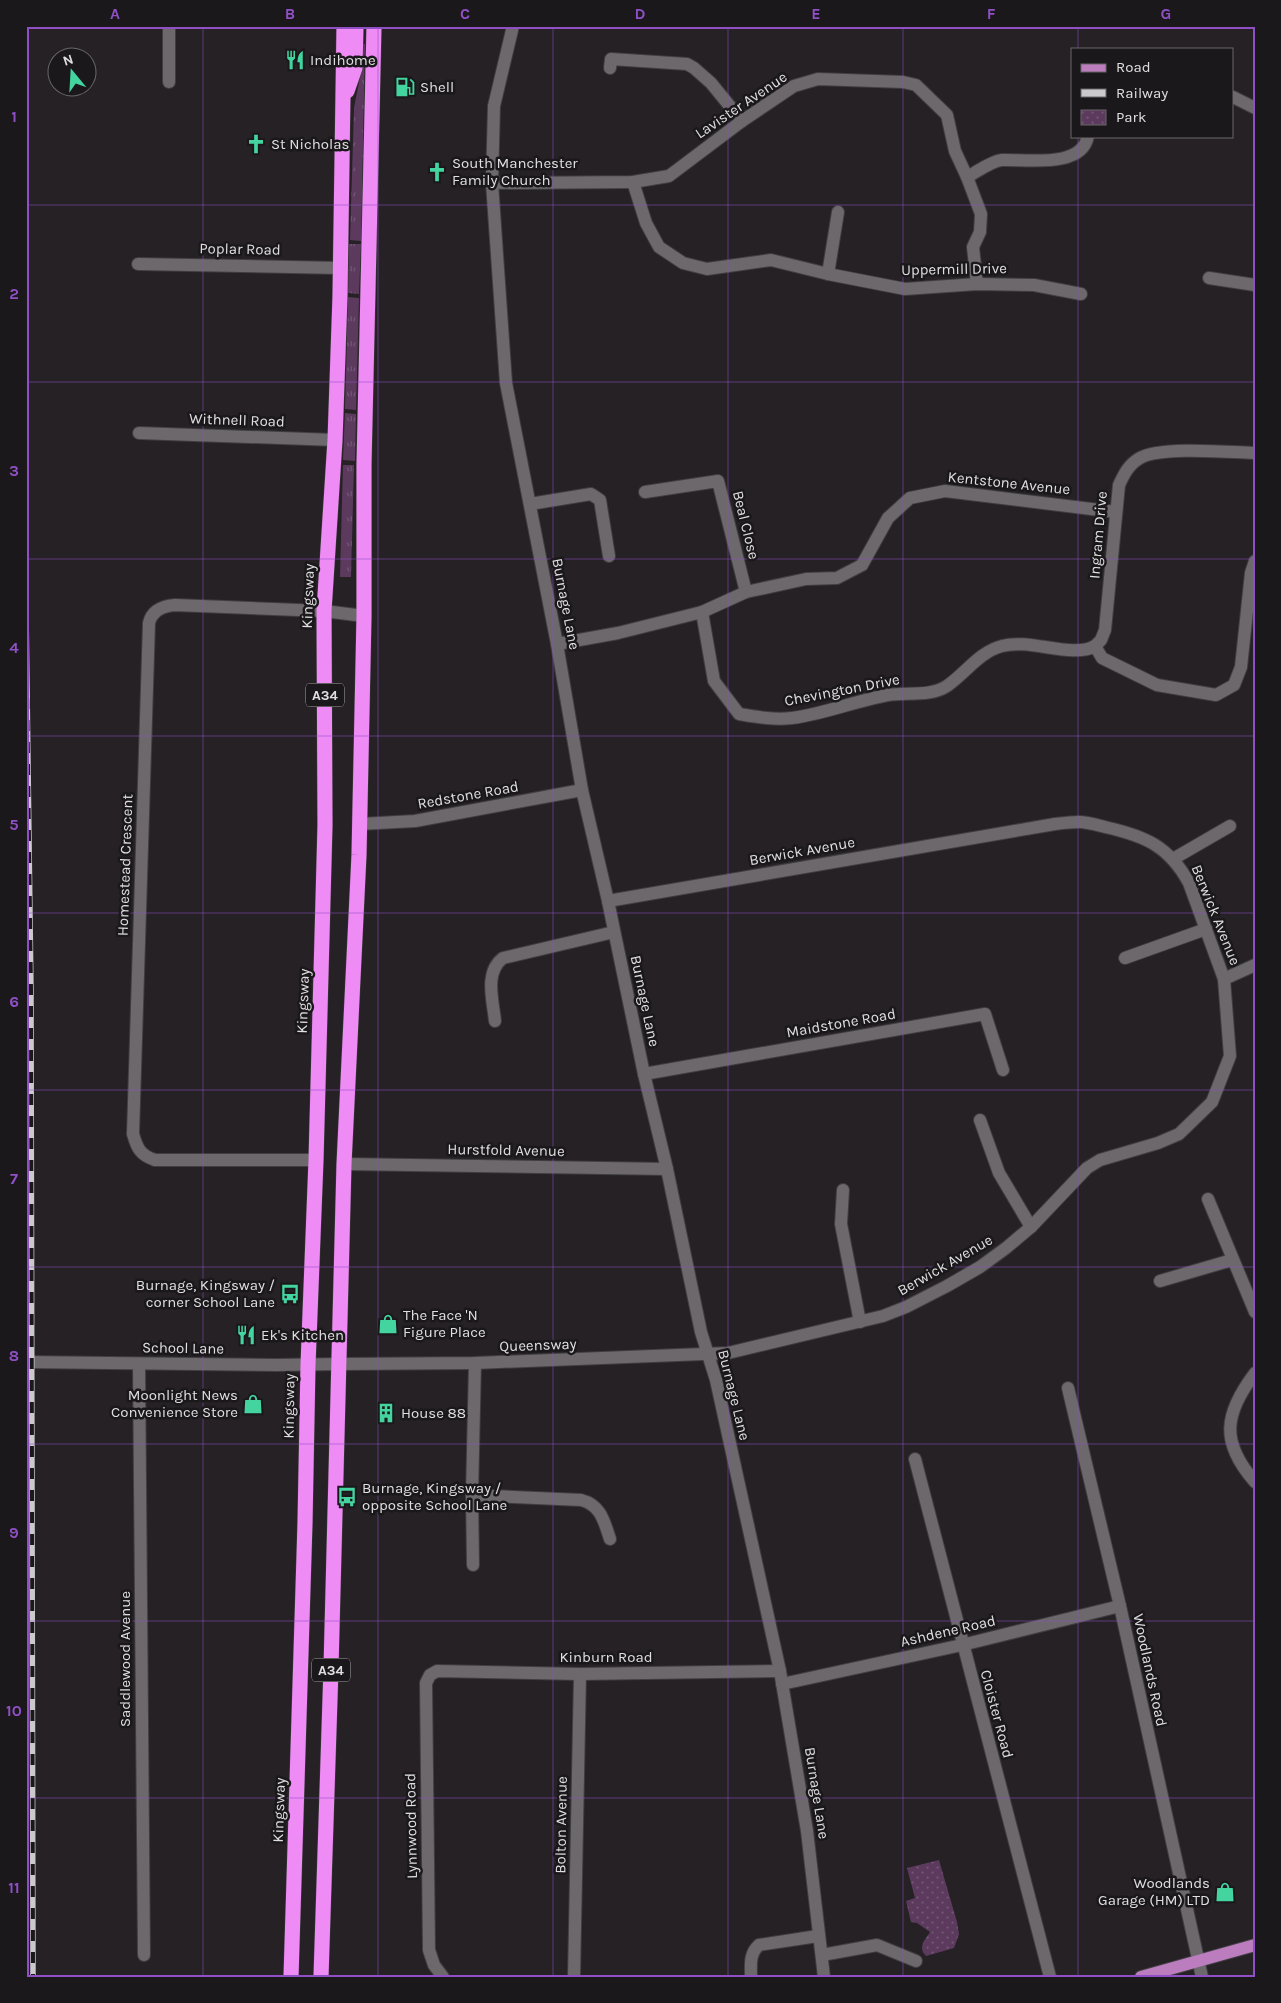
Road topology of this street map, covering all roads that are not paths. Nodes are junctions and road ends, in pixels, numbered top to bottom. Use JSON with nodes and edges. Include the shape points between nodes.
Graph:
{"nodes":[{"id":1,"x":169,"y":26,"type":"edge"},
{"id":2,"x":344,"y":26,"type":"edge"},
{"id":3,"x":513,"y":26,"type":"edge"},
{"id":4,"x":356,"y":32,"type":"edge"},
{"id":5,"x":374,"y":32,"type":"edge"},
{"id":6,"x":610,"y":68,"type":"dead end"},
{"id":7,"x":169,"y":82,"type":"dead end"},
{"id":8,"x":1234,"y":98,"type":"edge"},
{"id":9,"x":343,"y":102,"type":"junction"},
{"id":10,"x":1255,"y":108,"type":"edge"},
{"id":11,"x":742,"y":121,"type":"junction"},
{"id":12,"x":1088,"y":138,"type":"edge"},
{"id":13,"x":968,"y":177,"type":"junction"},
{"id":14,"x":633,"y":182,"type":"junction"},
{"id":15,"x":492,"y":183,"type":"junction"},
{"id":16,"x":838,"y":212,"type":"dead end"},
{"id":17,"x":138,"y":264,"type":"dead end"},
{"id":18,"x":340,"y":268,"type":"junction"},
{"id":19,"x":828,"y":274,"type":"junction"},
{"id":20,"x":1209,"y":278,"type":"dead end"},
{"id":21,"x":977,"y":284,"type":"junction"},
{"id":22,"x":1255,"y":285,"type":"edge"},
{"id":23,"x":1081,"y":294,"type":"dead end"},
{"id":24,"x":138,"y":433,"type":"dead end"},
{"id":25,"x":335,"y":440,"type":"junction"},
{"id":26,"x":1255,"y":453,"type":"edge"},
{"id":27,"x":645,"y":492,"type":"dead end"},
{"id":28,"x":530,"y":504,"type":"junction"},
{"id":29,"x":1116,"y":512,"type":"junction"},
{"id":30,"x":609,"y":556,"type":"dead end"},
{"id":31,"x":1255,"y":561,"type":"edge"},
{"id":32,"x":746,"y":592,"type":"junction"},
{"id":33,"x":324,"y":611,"type":"junction"},
{"id":34,"x":702,"y":612,"type":"junction"},
{"id":35,"x":364,"y":616,"type":"junction"},
{"id":36,"x":557,"y":644,"type":"junction"},
{"id":37,"x":1095,"y":646,"type":"junction"},
{"id":38,"x":582,"y":790,"type":"junction"},
{"id":39,"x":360,"y":824,"type":"junction"},
{"id":40,"x":1230,"y":826,"type":"dead end"},
{"id":41,"x":1173,"y":859,"type":"junction"},
{"id":42,"x":608,"y":902,"type":"junction"},
{"id":43,"x":1206,"y":929,"type":"junction"},
{"id":44,"x":614,"y":932,"type":"junction"},
{"id":45,"x":1125,"y":958,"type":"dead end"},
{"id":46,"x":1255,"y":965,"type":"edge"},
{"id":47,"x":1224,"y":978,"type":"junction"},
{"id":48,"x":495,"y":1021,"type":"dead end"},
{"id":49,"x":1003,"y":1070,"type":"dead end"},
{"id":50,"x":644,"y":1074,"type":"junction"},
{"id":51,"x":980,"y":1120,"type":"dead end"},
{"id":52,"x":316,"y":1160,"type":"junction"},
{"id":53,"x":344,"y":1164,"type":"junction"},
{"id":54,"x":667,"y":1169,"type":"junction"},
{"id":55,"x":843,"y":1190,"type":"dead end"},
{"id":56,"x":1208,"y":1200,"type":"dead end"},
{"id":57,"x":1031,"y":1227,"type":"junction"},
{"id":58,"x":1232,"y":1260,"type":"junction"},
{"id":59,"x":1160,"y":1281,"type":"dead end"},
{"id":60,"x":1255,"y":1312,"type":"edge"},
{"id":61,"x":860,"y":1322,"type":"junction"},
{"id":62,"x":708,"y":1353,"type":"junction"},
{"id":63,"x":26,"y":1362,"type":"edge"},
{"id":64,"x":475,"y":1363,"type":"junction"},
{"id":65,"x":139,"y":1364,"type":"junction"},
{"id":66,"x":340,"y":1364,"type":"junction"},
{"id":67,"x":308,"y":1365,"type":"junction"},
{"id":68,"x":1255,"y":1373,"type":"edge"},
{"id":69,"x":1068,"y":1388,"type":"dead end"},
{"id":70,"x":915,"y":1459,"type":"dead end"},
{"id":71,"x":1255,"y":1482,"type":"edge"},
{"id":72,"x":472,"y":1495,"type":"junction"},
{"id":73,"x":610,"y":1539,"type":"dead end"},
{"id":74,"x":473,"y":1565,"type":"dead end"},
{"id":75,"x":1120,"y":1606,"type":"junction"},
{"id":76,"x":962,"y":1645,"type":"junction"},
{"id":77,"x":432,"y":1673,"type":"joint"},
{"id":78,"x":580,"y":1674,"type":"junction"},
{"id":79,"x":781,"y":1678,"type":"junction"},
{"id":80,"x":818,"y":1936,"type":"junction"},
{"id":81,"x":1255,"y":1945,"type":"edge"},
{"id":82,"x":144,"y":1955,"type":"dead end"},
{"id":83,"x":822,"y":1955,"type":"junction"},
{"id":84,"x":1197,"y":1960,"type":"junction"},
{"id":85,"x":916,"y":1961,"type":"dead end"},
{"id":86,"x":291,"y":1977,"type":"edge"},
{"id":87,"x":321,"y":1977,"type":"edge"},
{"id":88,"x":443,"y":1977,"type":"edge"},
{"id":89,"x":574,"y":1977,"type":"edge"},
{"id":90,"x":751,"y":1977,"type":"edge"},
{"id":91,"x":824,"y":1977,"type":"edge"},
{"id":92,"x":1050,"y":1977,"type":"edge"},
{"id":93,"x":1141,"y":1977,"type":"edge"},
{"id":94,"x":1202,"y":1977,"type":"edge"}],
"edges":[{"from":1,"to":7,"type":"street"},
{"from":2,"to":9,"type":"highway","name":"Kingsway","number":"A34"},
{"from":3,"to":15,"type":"street","name":"Burnage Lane","via":[[494,106]]},
{"from":4,"to":5,"type":"highway"},
{"from":4,"to":9,"type":"highway","via":[[355,68]]},
{"from":5,"to":35,"type":"highway","number":"A34","via":[[364,456]]},
{"from":6,"to":11,"type":"street","via":[[610,59],[687,64],[706,78]]},
{"from":8,"to":10,"type":"street"},
{"from":9,"to":18,"type":"highway","name":"Kingsway","number":"A34"},
{"from":11,"to":13,"type":"street","name":"Lavister Avenue","via":[[794,86],[818,79],[916,85],[947,116],[955,152]]},
{"from":11,"to":14,"type":"street","name":"Lavister Avenue","via":[[669,176]]},
{"from":12,"to":13,"type":"street","via":[[1083,148],[1055,161],[1000,160]]},
{"from":13,"to":21,"type":"street","name":"Lavister Avenue","via":[[981,214],[980,232],[973,248]]},
{"from":14,"to":15,"type":"street","name":"Lavister Avenue"},
{"from":14,"to":19,"type":"street","name":"Uppermill Drive","via":[[646,223],[659,247],[683,263],[707,268],[772,260]]},
{"from":15,"to":28,"type":"street","name":"Burnage Lane","via":[[506,383]]},
{"from":16,"to":19,"type":"street"},
{"from":17,"to":18,"type":"street","name":"Poplar Road"},
{"from":18,"to":25,"type":"highway","name":"Kingsway","number":"A34"},
{"from":19,"to":21,"type":"street","name":"Uppermill Drive","via":[[906,289]]},
{"from":20,"to":22,"type":"street"},
{"from":21,"to":23,"type":"street","name":"Uppermill Drive","via":[[1034,285]]},
{"from":24,"to":25,"type":"street","name":"Withnell Road"},
{"from":25,"to":33,"type":"highway","name":"Kingsway","number":"A34"},
{"from":26,"to":29,"type":"street","name":"Ingram Drive","via":[[1159,451],[1140,458],[1126,470],[1119,485]]},
{"from":27,"to":32,"type":"street","name":"Beal Close","via":[[718,481]]},
{"from":28,"to":30,"type":"street","via":[[591,494],[600,500]]},
{"from":28,"to":36,"type":"street","name":"Burnage Lane"},
{"from":29,"to":32,"type":"street","name":"Kentstone Avenue","via":[[945,491],[910,498],[888,518],[862,565],[837,578],[806,579]]},
{"from":29,"to":37,"type":"street","name":"Ingram Drive","via":[[1105,630]]},
{"from":31,"to":37,"type":"street","via":[[1250,573],[1241,667],[1234,685],[1216,695],[1157,685],[1102,658]]},
{"from":32,"to":34,"type":"street","name":"Kentstone Avenue"},
{"from":33,"to":35,"type":"street","name":"Homestead Crescent"},
{"from":33,"to":52,"type":"highway","name":"Kingsway","number":"A34","via":[[325,825]]},
{"from":33,"to":52,"type":"street","name":"Homestead Crescent","via":[[175,604],[154,612],[150,619],[133,1134],[144,1156],[155,1160]]},
{"from":34,"to":36,"type":"street","name":"Kentstone Avenue"},
{"from":34,"to":37,"type":"street","name":"Chevington Drive","via":[[714,682],[739,714],[763,719],[792,718],[889,695],[926,693],[946,686],[988,652],[1003,645],[1087,650]]},
{"from":35,"to":39,"type":"highway","number":"A34"},
{"from":36,"to":38,"type":"street","name":"Burnage Lane"},
{"from":38,"to":39,"type":"street","name":"Redstone Road","via":[[415,821]]},
{"from":38,"to":42,"type":"street","name":"Burnage Lane"},
{"from":39,"to":53,"type":"highway","number":"A34"},
{"from":40,"to":41,"type":"street"},
{"from":41,"to":42,"type":"street","name":"Berwick Avenue","via":[[1134,834],[1080,822]]},
{"from":41,"to":43,"type":"street","name":"Berwick Avenue","via":[[1189,883]]},
{"from":42,"to":44,"type":"street","name":"Burnage Lane"},
{"from":43,"to":45,"type":"street"},
{"from":43,"to":47,"type":"street","name":"Berwick Avenue"},
{"from":44,"to":48,"type":"street","via":[[503,958],[492,973]]},
{"from":44,"to":50,"type":"street","name":"Burnage Lane"},
{"from":46,"to":47,"type":"street"},
{"from":47,"to":57,"type":"street","name":"Berwick Avenue","via":[[1230,1056],[1212,1102],[1179,1134],[1100,1160],[1087,1168]]},
{"from":49,"to":50,"type":"street","name":"Maidstone Road","via":[[985,1014]]},
{"from":50,"to":54,"type":"street","name":"Burnage Lane"},
{"from":51,"to":57,"type":"street","via":[[999,1173]]},
{"from":52,"to":67,"type":"highway","name":"Kingsway","number":"A34"},
{"from":53,"to":54,"type":"street","name":"Hurstfold Avenue"},
{"from":53,"to":66,"type":"highway","number":"A34"},
{"from":54,"to":62,"type":"street","name":"Burnage Lane"},
{"from":55,"to":61,"type":"street","via":[[841,1224]]},
{"from":56,"to":58,"type":"street"},
{"from":57,"to":61,"type":"street","name":"Berwick Avenue","via":[[980,1267],[947,1286],[906,1307]]},
{"from":58,"to":59,"type":"street"},
{"from":58,"to":60,"type":"street"},
{"from":61,"to":62,"type":"street","name":"Berwick Avenue","via":[[728,1353]]},
{"from":62,"to":64,"type":"street","name":"Queensway"},
{"from":62,"to":79,"type":"street","name":"Burnage Lane"},
{"from":63,"to":65,"type":"street","name":"School Lane"},
{"from":64,"to":66,"type":"street","name":"Queensway"},
{"from":64,"to":72,"type":"street"},
{"from":65,"to":67,"type":"street","name":"School Lane"},
{"from":65,"to":82,"type":"street","name":"Saddlewood Avenue"},
{"from":66,"to":67,"type":"street","name":"School Lane"},
{"from":66,"to":87,"type":"highway","number":"A34"},
{"from":67,"to":86,"type":"highway","name":"Kingsway","number":"A34"},
{"from":68,"to":71,"type":"street","via":[[1239,1394],[1229,1421],[1233,1448],[1243,1469]]},
{"from":69,"to":75,"type":"street","name":"Woodlands Road"},
{"from":70,"to":76,"type":"street","name":"Cloister Road"},
{"from":72,"to":73,"type":"street","via":[[590,1502],[601,1516]]},
{"from":72,"to":74,"type":"street"},
{"from":75,"to":76,"type":"street","name":"Ashdene Road"},
{"from":75,"to":84,"type":"street","name":"Woodlands Road"},
{"from":76,"to":79,"type":"street","name":"Ashdene Road"},
{"from":76,"to":92,"type":"street","name":"Cloister Road"},
{"from":77,"to":78,"type":"street","name":"Kinburn Road"},
{"from":77,"to":88,"type":"street","name":"Lynnwood Road","via":[[426,1683],[429,1950]]},
{"from":78,"to":79,"type":"street","name":"Kinburn Road"},
{"from":78,"to":89,"type":"street","name":"Bolton Avenue"},
{"from":79,"to":80,"type":"street","name":"Burnage Lane","via":[[807,1831]]},
{"from":80,"to":83,"type":"street","name":"Burnage Lane"},
{"from":80,"to":90,"type":"street","via":[[758,1945],[750,1958]]},
{"from":81,"to":84,"type":"main road"},
{"from":83,"to":85,"type":"street","via":[[876,1945]]},
{"from":83,"to":91,"type":"street","name":"Burnage Lane"},
{"from":84,"to":93,"type":"main road"},
{"from":84,"to":94,"type":"street","name":"Woodlands Road"}]}
